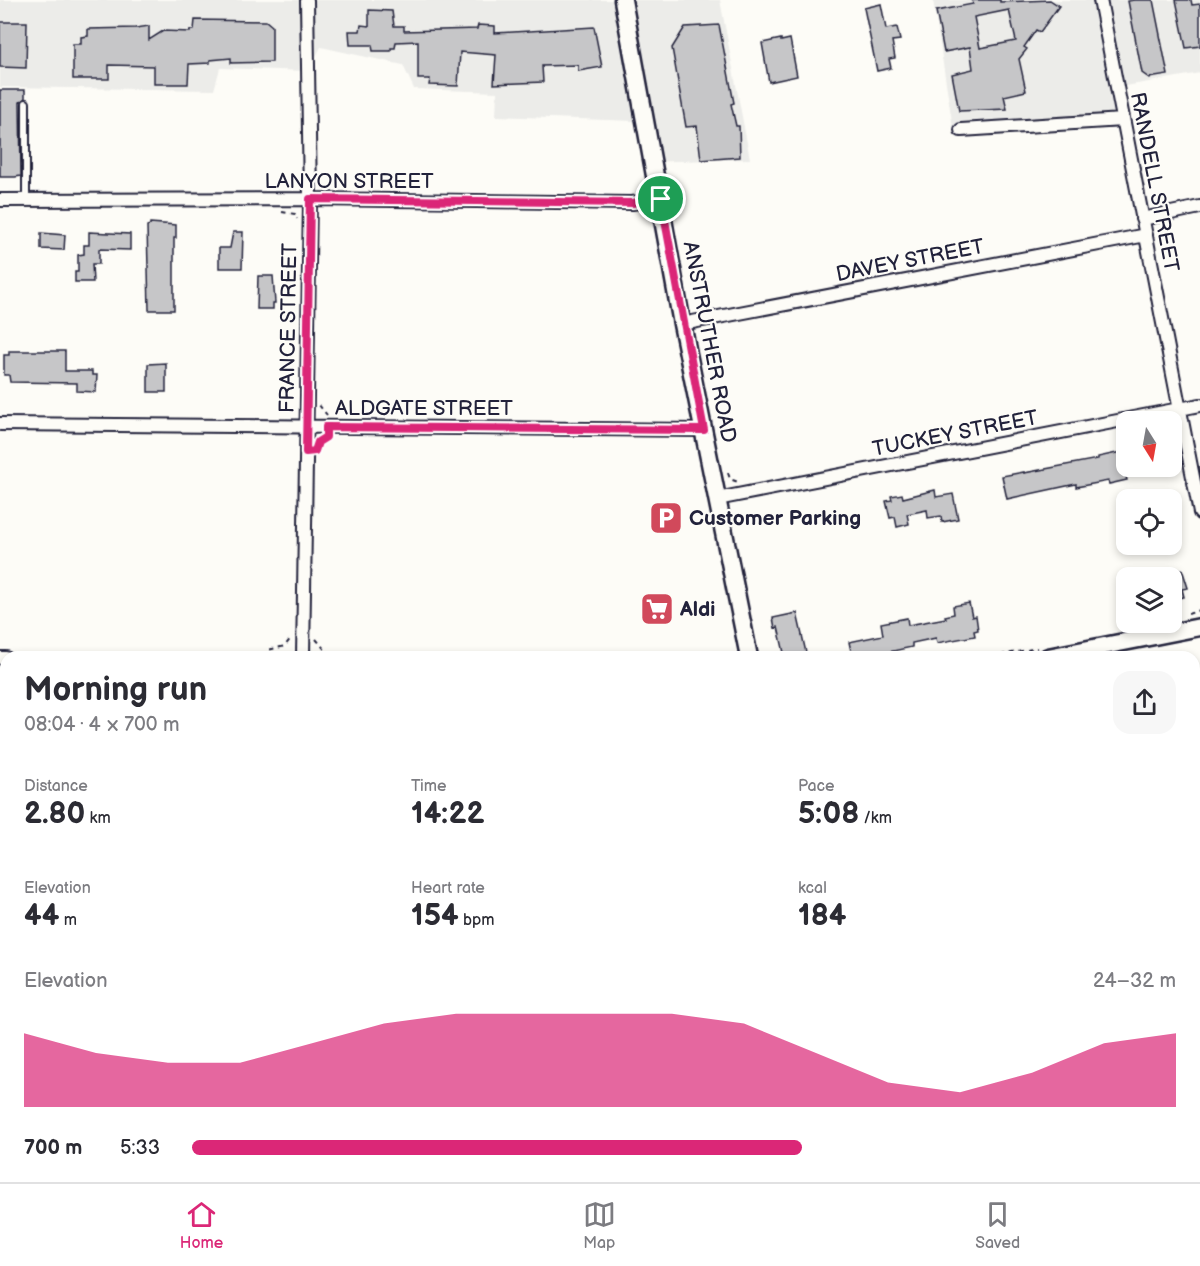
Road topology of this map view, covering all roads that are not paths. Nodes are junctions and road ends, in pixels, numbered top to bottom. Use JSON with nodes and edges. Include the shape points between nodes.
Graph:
{"nodes":[{"id":1,"x":307,"y":0,"type":"edge"},
{"id":2,"x":623,"y":0,"type":"edge"},
{"id":3,"x":1100,"y":0,"type":"edge"},
{"id":4,"x":26,"y":103,"type":"dead end"},
{"id":5,"x":1123,"y":120,"type":"junction"},
{"id":6,"x":961,"y":130,"type":"dead end"},
{"id":7,"x":310,"y":199,"type":"junction"},
{"id":8,"x":661,"y":199,"type":"junction"},
{"id":9,"x":0,"y":200,"type":"edge"},
{"id":10,"x":26,"y":200,"type":"junction"},
{"id":11,"x":1200,"y":207,"type":"edge"},
{"id":12,"x":1142,"y":219,"type":"junction"},
{"id":13,"x":1146,"y":235,"type":"junction"},
{"id":14,"x":682,"y":324,"type":"junction"},
{"id":15,"x":1200,"y":405,"type":"edge"},
{"id":16,"x":1180,"y":409,"type":"junction"},
{"id":17,"x":0,"y":424,"type":"edge"},
{"id":18,"x":306,"y":427,"type":"junction"},
{"id":19,"x":704,"y":430,"type":"junction"},
{"id":20,"x":717,"y":499,"type":"junction"},
{"id":21,"x":1200,"y":513,"type":"edge"},
{"id":22,"x":1200,"y":627,"type":"edge"},
{"id":23,"x":303,"y":651,"type":"edge"},
{"id":24,"x":747,"y":651,"type":"edge"},
{"id":25,"x":1078,"y":651,"type":"edge"}],
"edges":[{"from":1,"to":7,"type":"street","name":"FRANCE STREET"},
{"from":2,"to":8,"type":"main road","name":"ANSTRUTHER ROAD"},
{"from":3,"to":5,"type":"street","name":"RANDELL STREET"},
{"from":4,"to":10,"type":"lane"},
{"from":5,"to":6,"type":"street"},
{"from":5,"to":12,"type":"street","name":"RANDELL STREET"},
{"from":7,"to":8,"type":"street","name":"LANYON STREET","via":[[632,203]]},
{"from":7,"to":10,"type":"street","name":"LANYON STREET"},
{"from":7,"to":18,"type":"street","name":"FRANCE STREET"},
{"from":8,"to":14,"type":"main road","name":"ANSTRUTHER ROAD"},
{"from":9,"to":10,"type":"street","name":"LANYON STREET"},
{"from":11,"to":12,"type":"street"},
{"from":12,"to":13,"type":"street","name":"RANDELL STREET"},
{"from":13,"to":14,"type":"street","name":"DAVEY STREET"},
{"from":13,"to":16,"type":"street","name":"RANDELL STREET"},
{"from":14,"to":19,"type":"main road","name":"ANSTRUTHER ROAD"},
{"from":15,"to":16,"type":"street","name":"TUCKEY STREET"},
{"from":16,"to":20,"type":"street","name":"TUCKEY STREET"},
{"from":16,"to":21,"type":"street","name":"RANDELL STREET"},
{"from":17,"to":18,"type":"street","name":"ALDGATE STREET"},
{"from":18,"to":19,"type":"street","name":"ALDGATE STREET"},
{"from":18,"to":23,"type":"street","name":"FRANCE STREET"},
{"from":19,"to":20,"type":"main road","name":"ANSTRUTHER ROAD"},
{"from":20,"to":24,"type":"main road","name":"ANSTRUTHER ROAD"},
{"from":22,"to":25,"type":"main road"}]}
